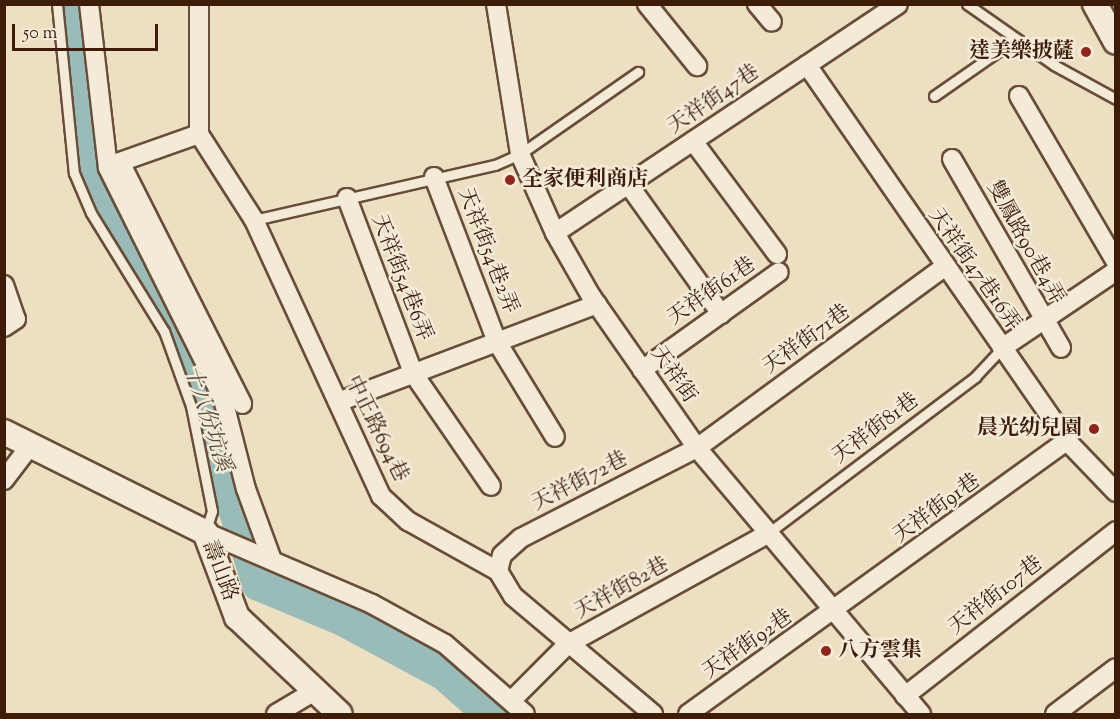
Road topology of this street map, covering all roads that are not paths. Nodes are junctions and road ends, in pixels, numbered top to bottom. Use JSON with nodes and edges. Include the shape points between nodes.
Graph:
{"nodes":[{"id":1,"x":57,"y":4,"type":"edge"},
{"id":2,"x":89,"y":4,"type":"edge"},
{"id":3,"x":199,"y":4,"type":"edge"},
{"id":4,"x":496,"y":4,"type":"edge"},
{"id":5,"x":646,"y":4,"type":"edge"},
{"id":6,"x":757,"y":4,"type":"edge"},
{"id":7,"x":967,"y":4,"type":"edge"},
{"id":8,"x":1095,"y":4,"type":"edge"},
{"id":9,"x":887,"y":8,"type":"edge"},
{"id":10,"x":772,"y":22,"type":"dead end"},
{"id":11,"x":1016,"y":39,"type":"junction"},
{"id":12,"x":1116,"y":42,"type":"edge"},
{"id":13,"x":807,"y":65,"type":"junction"},
{"id":14,"x":697,"y":66,"type":"dead end"},
{"id":15,"x":638,"y":72,"type":"dead end"},
{"id":16,"x":934,"y":96,"type":"dead end"},
{"id":17,"x":1019,"y":96,"type":"dead end"},
{"id":18,"x":1116,"y":99,"type":"edge"},
{"id":19,"x":199,"y":134,"type":"junction"},
{"id":20,"x":693,"y":141,"type":"junction"},
{"id":21,"x":520,"y":153,"type":"junction"},
{"id":22,"x":952,"y":159,"type":"dead end"},
{"id":23,"x":434,"y":177,"type":"junction"},
{"id":24,"x":628,"y":184,"type":"junction"},
{"id":25,"x":347,"y":198,"type":"junction"},
{"id":26,"x":254,"y":220,"type":"junction"},
{"id":27,"x":555,"y":233,"type":"junction"},
{"id":28,"x":1116,"y":262,"type":"edge"},
{"id":29,"x":943,"y":268,"type":"junction"},
{"id":30,"x":1116,"y":271,"type":"edge"},
{"id":31,"x":4,"y":285,"type":"edge"},
{"id":32,"x":597,"y":304,"type":"junction"},
{"id":33,"x":721,"y":314,"type":"junction"},
{"id":34,"x":1041,"y":319,"type":"junction"},
{"id":35,"x":4,"y":327,"type":"edge"},
{"id":36,"x":497,"y":342,"type":"junction"},
{"id":37,"x":1002,"y":348,"type":"junction"},
{"id":38,"x":1061,"y":348,"type":"dead end"},
{"id":39,"x":642,"y":370,"type":"junction"},
{"id":40,"x":413,"y":373,"type":"junction"},
{"id":41,"x":338,"y":402,"type":"junction"},
{"id":42,"x":242,"y":404,"type":"dead end"},
{"id":43,"x":4,"y":432,"type":"edge"},
{"id":44,"x":555,"y":437,"type":"dead end"},
{"id":45,"x":1067,"y":441,"type":"junction"},
{"id":46,"x":30,"y":446,"type":"junction"},
{"id":47,"x":697,"y":448,"type":"junction"},
{"id":48,"x":4,"y":480,"type":"edge"},
{"id":49,"x":491,"y":486,"type":"dead end"},
{"id":50,"x":1116,"y":492,"type":"edge"},
{"id":51,"x":1116,"y":531,"type":"edge"},
{"id":52,"x":767,"y":534,"type":"junction"},
{"id":53,"x":210,"y":535,"type":"junction"},
{"id":54,"x":271,"y":559,"type":"junction"},
{"id":55,"x":498,"y":571,"type":"junction"},
{"id":56,"x":834,"y":613,"type":"junction"},
{"id":57,"x":568,"y":644,"type":"junction"},
{"id":58,"x":1116,"y":668,"type":"edge"},
{"id":59,"x":313,"y":692,"type":"junction"},
{"id":60,"x":905,"y":696,"type":"junction"},
{"id":61,"x":511,"y":701,"type":"junction"},
{"id":62,"x":276,"y":714,"type":"edge"},
{"id":63,"x":340,"y":714,"type":"edge"},
{"id":64,"x":525,"y":714,"type":"edge"},
{"id":65,"x":653,"y":714,"type":"edge"},
{"id":66,"x":688,"y":714,"type":"edge"},
{"id":67,"x":921,"y":714,"type":"edge"},
{"id":68,"x":1055,"y":714,"type":"edge"}],
"edges":[{"from":1,"to":53,"type":"lane","via":[[74,173],[91,213],[164,331],[191,406],[212,511]]},
{"from":2,"to":54,"type":"street","via":[[100,139],[108,168],[223,399],[246,489]]},
{"from":3,"to":19,"type":"street"},
{"from":4,"to":21,"type":"street","name":"天祥街"},
{"from":5,"to":14,"type":"street"},
{"from":6,"to":10,"type":"street"},
{"from":7,"to":11,"type":"lane"},
{"from":8,"to":12,"type":"street"},
{"from":9,"to":13,"type":"street","name":"天祥街47巷"},
{"from":11,"to":16,"type":"lane"},
{"from":11,"to":18,"type":"lane"},
{"from":13,"to":20,"type":"street","name":"天祥街47巷"},
{"from":13,"to":29,"type":"street","name":"天祥街47巷16弄"},
{"from":15,"to":21,"type":"lane"},
{"from":17,"to":28,"type":"street"},
{"from":19,"to":26,"type":"street","name":"中正路694巷"},
{"from":19,"to":42,"type":"street","via":[[120,162]]},
{"from":20,"to":24,"type":"street","name":"天祥街47巷"},
{"from":20,"to":33,"type":"street","name":"天祥街61巷","via":[[778,263]]},
{"from":21,"to":23,"type":"lane"},
{"from":21,"to":27,"type":"street","name":"天祥街"},
{"from":22,"to":34,"type":"street","name":"雙鳳路90巷4弄"},
{"from":23,"to":25,"type":"lane"},
{"from":23,"to":36,"type":"street","name":"天祥街54巷2弄"},
{"from":24,"to":27,"type":"street","name":"天祥街47巷"},
{"from":24,"to":33,"type":"street"},
{"from":25,"to":26,"type":"lane"},
{"from":25,"to":40,"type":"street","name":"天祥街54巷6弄"},
{"from":26,"to":41,"type":"street","name":"中正路694巷"},
{"from":27,"to":32,"type":"street","name":"天祥街"},
{"from":29,"to":37,"type":"street","name":"天祥街47巷16弄"},
{"from":29,"to":47,"type":"street","name":"天祥街71巷"},
{"from":30,"to":34,"type":"street"},
{"from":31,"to":35,"type":"street","via":[[16,319]]},
{"from":32,"to":36,"type":"street"},
{"from":32,"to":39,"type":"street","name":"天祥街"},
{"from":33,"to":39,"type":"street","name":"天祥街61巷"},
{"from":34,"to":37,"type":"street"},
{"from":34,"to":38,"type":"street","name":"雙鳳路90巷4弄"},
{"from":36,"to":40,"type":"street"},
{"from":36,"to":44,"type":"street","name":"天祥街54巷2弄"},
{"from":37,"to":45,"type":"street","name":"天祥街47巷16弄"},
{"from":37,"to":52,"type":"lane","name":"天祥街81巷","via":[[975,377]]},
{"from":39,"to":47,"type":"street","name":"天祥街"},
{"from":40,"to":41,"type":"street"},
{"from":40,"to":49,"type":"street","name":"天祥街54巷6弄"},
{"from":41,"to":55,"type":"street","name":"中正路694巷","via":[[381,496],[394,511]]},
{"from":43,"to":46,"type":"street","name":"壽山路"},
{"from":45,"to":50,"type":"street","name":"天祥街47巷16弄"},
{"from":45,"to":56,"type":"street","name":"天祥街91巷"},
{"from":46,"to":48,"type":"street"},
{"from":46,"to":53,"type":"street","name":"壽山路"},
{"from":47,"to":52,"type":"street","name":"天祥街"},
{"from":47,"to":55,"type":"street","name":"天祥街72巷","via":[[521,538],[502,555]]},
{"from":51,"to":60,"type":"street","name":"天祥街107巷"},
{"from":52,"to":56,"type":"street","name":"天祥街"},
{"from":52,"to":57,"type":"street","name":"天祥街82巷"},
{"from":53,"to":54,"type":"street"},
{"from":53,"to":59,"type":"street","name":"壽山路","via":[[237,617]]},
{"from":54,"to":61,"type":"street","via":[[372,604],[445,644]]},
{"from":55,"to":57,"type":"street","name":"中正路694巷","via":[[513,596]]},
{"from":56,"to":60,"type":"street","name":"天祥街"},
{"from":56,"to":66,"type":"street","name":"天祥街92巷"},
{"from":57,"to":61,"type":"street","name":"天祥街82巷"},
{"from":57,"to":65,"type":"street","name":"中正路694巷"},
{"from":58,"to":68,"type":"street"},
{"from":59,"to":62,"type":"street"},
{"from":59,"to":63,"type":"street","name":"壽山路"},
{"from":60,"to":67,"type":"street","name":"天祥街"},
{"from":61,"to":64,"type":"street"}]}
